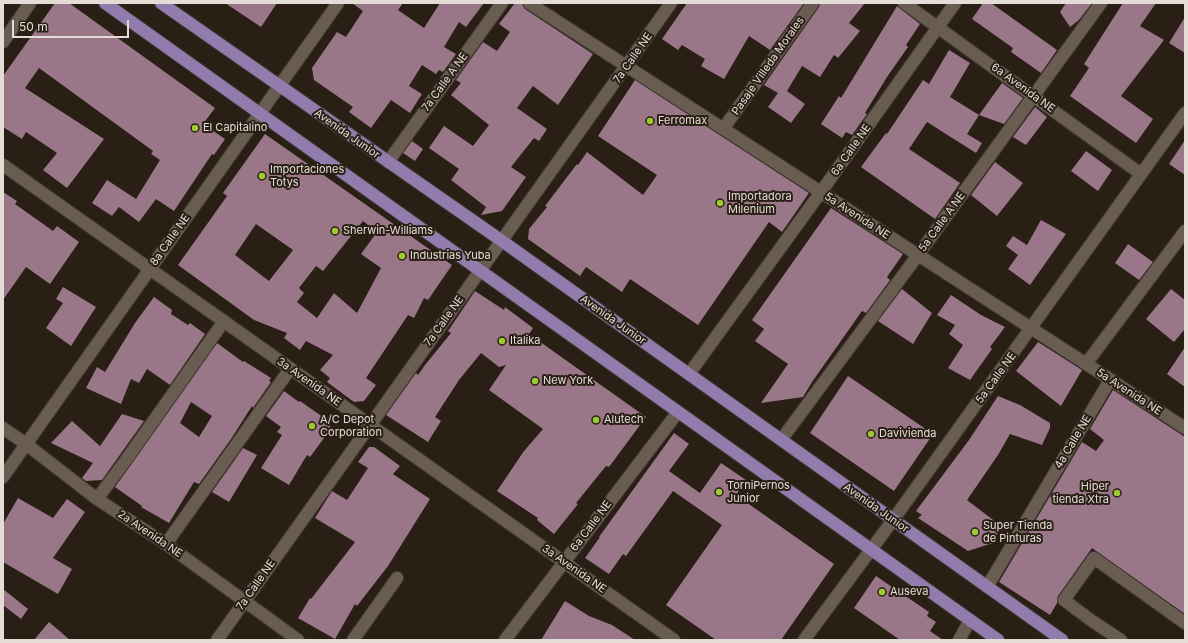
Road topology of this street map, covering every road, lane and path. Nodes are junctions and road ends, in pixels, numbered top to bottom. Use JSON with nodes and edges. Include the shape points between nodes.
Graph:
{"nodes":[{"id":1,"x":30,"y":3,"type":"edge"},
{"id":2,"x":105,"y":3,"type":"edge"},
{"id":3,"x":160,"y":3,"type":"edge"},
{"id":4,"x":338,"y":3,"type":"edge"},
{"id":5,"x":502,"y":3,"type":"edge"},
{"id":6,"x":529,"y":3,"type":"edge"},
{"id":7,"x":671,"y":3,"type":"edge"},
{"id":8,"x":813,"y":3,"type":"edge"},
{"id":9,"x":904,"y":3,"type":"edge"},
{"id":10,"x":955,"y":3,"type":"edge"},
{"id":11,"x":1101,"y":3,"type":"edge"},
{"id":12,"x":938,"y":27,"type":"junction"},
{"id":13,"x":3,"y":42,"type":"edge"},
{"id":14,"x":627,"y":66,"type":"junction"},
{"id":15,"x":279,"y":87,"type":"junction"},
{"id":16,"x":1033,"y":96,"type":"junction"},
{"id":17,"x":1185,"y":113,"type":"edge"},
{"id":18,"x":260,"y":114,"type":"junction"},
{"id":19,"x":723,"y":129,"type":"junction"},
{"id":20,"x":388,"y":162,"type":"junction"},
{"id":21,"x":3,"y":165,"type":"edge"},
{"id":22,"x":1141,"y":174,"type":"junction"},
{"id":23,"x":821,"y":192,"type":"junction"},
{"id":24,"x":1185,"y":231,"type":"edge"},
{"id":25,"x":502,"y":240,"type":"junction"},
{"id":26,"x":918,"y":255,"type":"junction"},
{"id":27,"x":150,"y":269,"type":"junction"},
{"id":28,"x":480,"y":271,"type":"junction"},
{"id":29,"x":224,"y":321,"type":"junction"},
{"id":30,"x":1031,"y":329,"type":"junction"},
{"id":31,"x":1086,"y":364,"type":"junction"},
{"id":32,"x":290,"y":369,"type":"junction"},
{"id":33,"x":689,"y":374,"type":"junction"},
{"id":34,"x":1110,"y":380,"type":"junction"},
{"id":35,"x":678,"y":412,"type":"junction"},
{"id":36,"x":370,"y":425,"type":"junction"},
{"id":37,"x":3,"y":428,"type":"edge"},
{"id":38,"x":1185,"y":428,"type":"edge"},
{"id":39,"x":781,"y":440,"type":"junction"},
{"id":40,"x":26,"y":444,"type":"junction"},
{"id":41,"x":3,"y":477,"type":"edge"},
{"id":42,"x":97,"y":498,"type":"junction"},
{"id":43,"x":893,"y":520,"type":"junction"},
{"id":44,"x":166,"y":544,"type":"junction"},
{"id":45,"x":871,"y":549,"type":"junction"},
{"id":46,"x":564,"y":562,"type":"junction"},
{"id":47,"x":397,"y":578,"type":"dead end"},
{"id":48,"x":987,"y":587,"type":"junction"},
{"id":49,"x":245,"y":601,"type":"junction"},
{"id":50,"x":970,"y":620,"type":"junction"},
{"id":51,"x":1185,"y":623,"type":"edge"},
{"id":52,"x":217,"y":640,"type":"edge"},
{"id":53,"x":298,"y":640,"type":"edge"},
{"id":54,"x":353,"y":640,"type":"edge"},
{"id":55,"x":505,"y":640,"type":"edge"},
{"id":56,"x":674,"y":640,"type":"edge"},
{"id":57,"x":804,"y":640,"type":"edge"},
{"id":58,"x":959,"y":640,"type":"edge"},
{"id":59,"x":998,"y":640,"type":"edge"},
{"id":60,"x":1062,"y":640,"type":"edge"},
{"id":61,"x":1121,"y":640,"type":"edge"}],
"edges":[{"from":1,"to":13,"type":"street"},
{"from":2,"to":18,"type":"main road"},
{"from":3,"to":15,"type":"main road","name":"Avenida Junior"},
{"from":4,"to":15,"type":"street","name":"8a Calle NE"},
{"from":5,"to":20,"type":"street","name":"7a Calle A NE"},
{"from":6,"to":14,"type":"street","name":"5a Avenida NE"},
{"from":7,"to":14,"type":"street","name":"7a Calle NE"},
{"from":8,"to":19,"type":"street","name":"Pasaje Villeda Morales"},
{"from":9,"to":12,"type":"street","name":"6a Avenida NE"},
{"from":10,"to":12,"type":"street","name":"6a Calle NE"},
{"from":11,"to":16,"type":"street","name":"5a Calle A NE"},
{"from":12,"to":16,"type":"street","name":"6a Avenida NE"},
{"from":12,"to":23,"type":"street","name":"6a Calle NE"},
{"from":14,"to":19,"type":"street","name":"5a Avenida NE"},
{"from":14,"to":25,"type":"street","name":"7a Calle NE"},
{"from":15,"to":18,"type":"street","name":"8a Calle NE"},
{"from":15,"to":20,"type":"main road","name":"Avenida Junior"},
{"from":16,"to":22,"type":"street","name":"6a Avenida NE"},
{"from":16,"to":26,"type":"street","name":"5a Calle A NE"},
{"from":17,"to":22,"type":"street","name":"5a Calle NE"},
{"from":18,"to":27,"type":"street","name":"8a Calle NE"},
{"from":18,"to":28,"type":"main road"},
{"from":19,"to":23,"type":"street","name":"5a Avenida NE"},
{"from":20,"to":25,"type":"main road","name":"Avenida Junior"},
{"from":21,"to":27,"type":"street","name":"3a Avenida NE"},
{"from":22,"to":30,"type":"street","name":"5a Calle NE"},
{"from":23,"to":26,"type":"street","name":"5a Avenida NE"},
{"from":23,"to":33,"type":"street","name":"6a Calle NE"},
{"from":24,"to":31,"type":"street"},
{"from":25,"to":28,"type":"street","name":"7a Calle NE"},
{"from":25,"to":33,"type":"main road","name":"Avenida Junior"},
{"from":26,"to":30,"type":"street","name":"5a Avenida NE"},
{"from":26,"to":39,"type":"street","name":"5a Calle A NE"},
{"from":27,"to":29,"type":"street","name":"3a Avenida NE"},
{"from":27,"to":40,"type":"street","name":"8a Calle NE"},
{"from":28,"to":35,"type":"main road"},
{"from":28,"to":36,"type":"street","name":"7a Calle NE"},
{"from":29,"to":32,"type":"street","name":"3a Avenida NE"},
{"from":29,"to":42,"type":"street"},
{"from":30,"to":31,"type":"street","name":"5a Avenida NE"},
{"from":30,"to":43,"type":"street","name":"5a Calle NE"},
{"from":31,"to":34,"type":"street","name":"5a Avenida NE"},
{"from":32,"to":36,"type":"street","name":"3a Avenida NE"},
{"from":32,"to":44,"type":"street"},
{"from":33,"to":39,"type":"main road","name":"Avenida Junior"},
{"from":34,"to":38,"type":"street","name":"5a Avenida NE"},
{"from":34,"to":48,"type":"street","name":"4a Calle NE"},
{"from":35,"to":45,"type":"main road"},
{"from":35,"to":46,"type":"street","name":"6a Calle NE"},
{"from":36,"to":46,"type":"street","name":"3a Avenida NE"},
{"from":36,"to":49,"type":"street","name":"7a Calle NE"},
{"from":37,"to":40,"type":"street","name":"2a Avenida NE"},
{"from":39,"to":43,"type":"main road","name":"Avenida Junior"},
{"from":40,"to":41,"type":"street","name":"8a Calle NE"},
{"from":40,"to":42,"type":"street","name":"2a Avenida NE"},
{"from":42,"to":44,"type":"street","name":"2a Avenida NE"},
{"from":43,"to":45,"type":"street","name":"5a Calle NE"},
{"from":43,"to":48,"type":"main road","name":"Avenida Junior"},
{"from":44,"to":49,"type":"street","name":"2a Avenida NE"},
{"from":45,"to":50,"type":"main road"},
{"from":45,"to":57,"type":"street","name":"5a Calle NE"},
{"from":46,"to":55,"type":"street","name":"6a Calle NE"},
{"from":46,"to":56,"type":"street","name":"3a Avenida NE"},
{"from":47,"to":54,"type":"street"},
{"from":48,"to":60,"type":"main road","name":"Avenida Junior"},
{"from":49,"to":52,"type":"street","name":"7a Calle NE"},
{"from":49,"to":53,"type":"street","name":"2a Avenida NE"},
{"from":50,"to":58,"type":"street"},
{"from":50,"to":59,"type":"main road"},
{"from":51,"to":61,"type":"street","via":[[1094,558],[1064,600]]}]}
